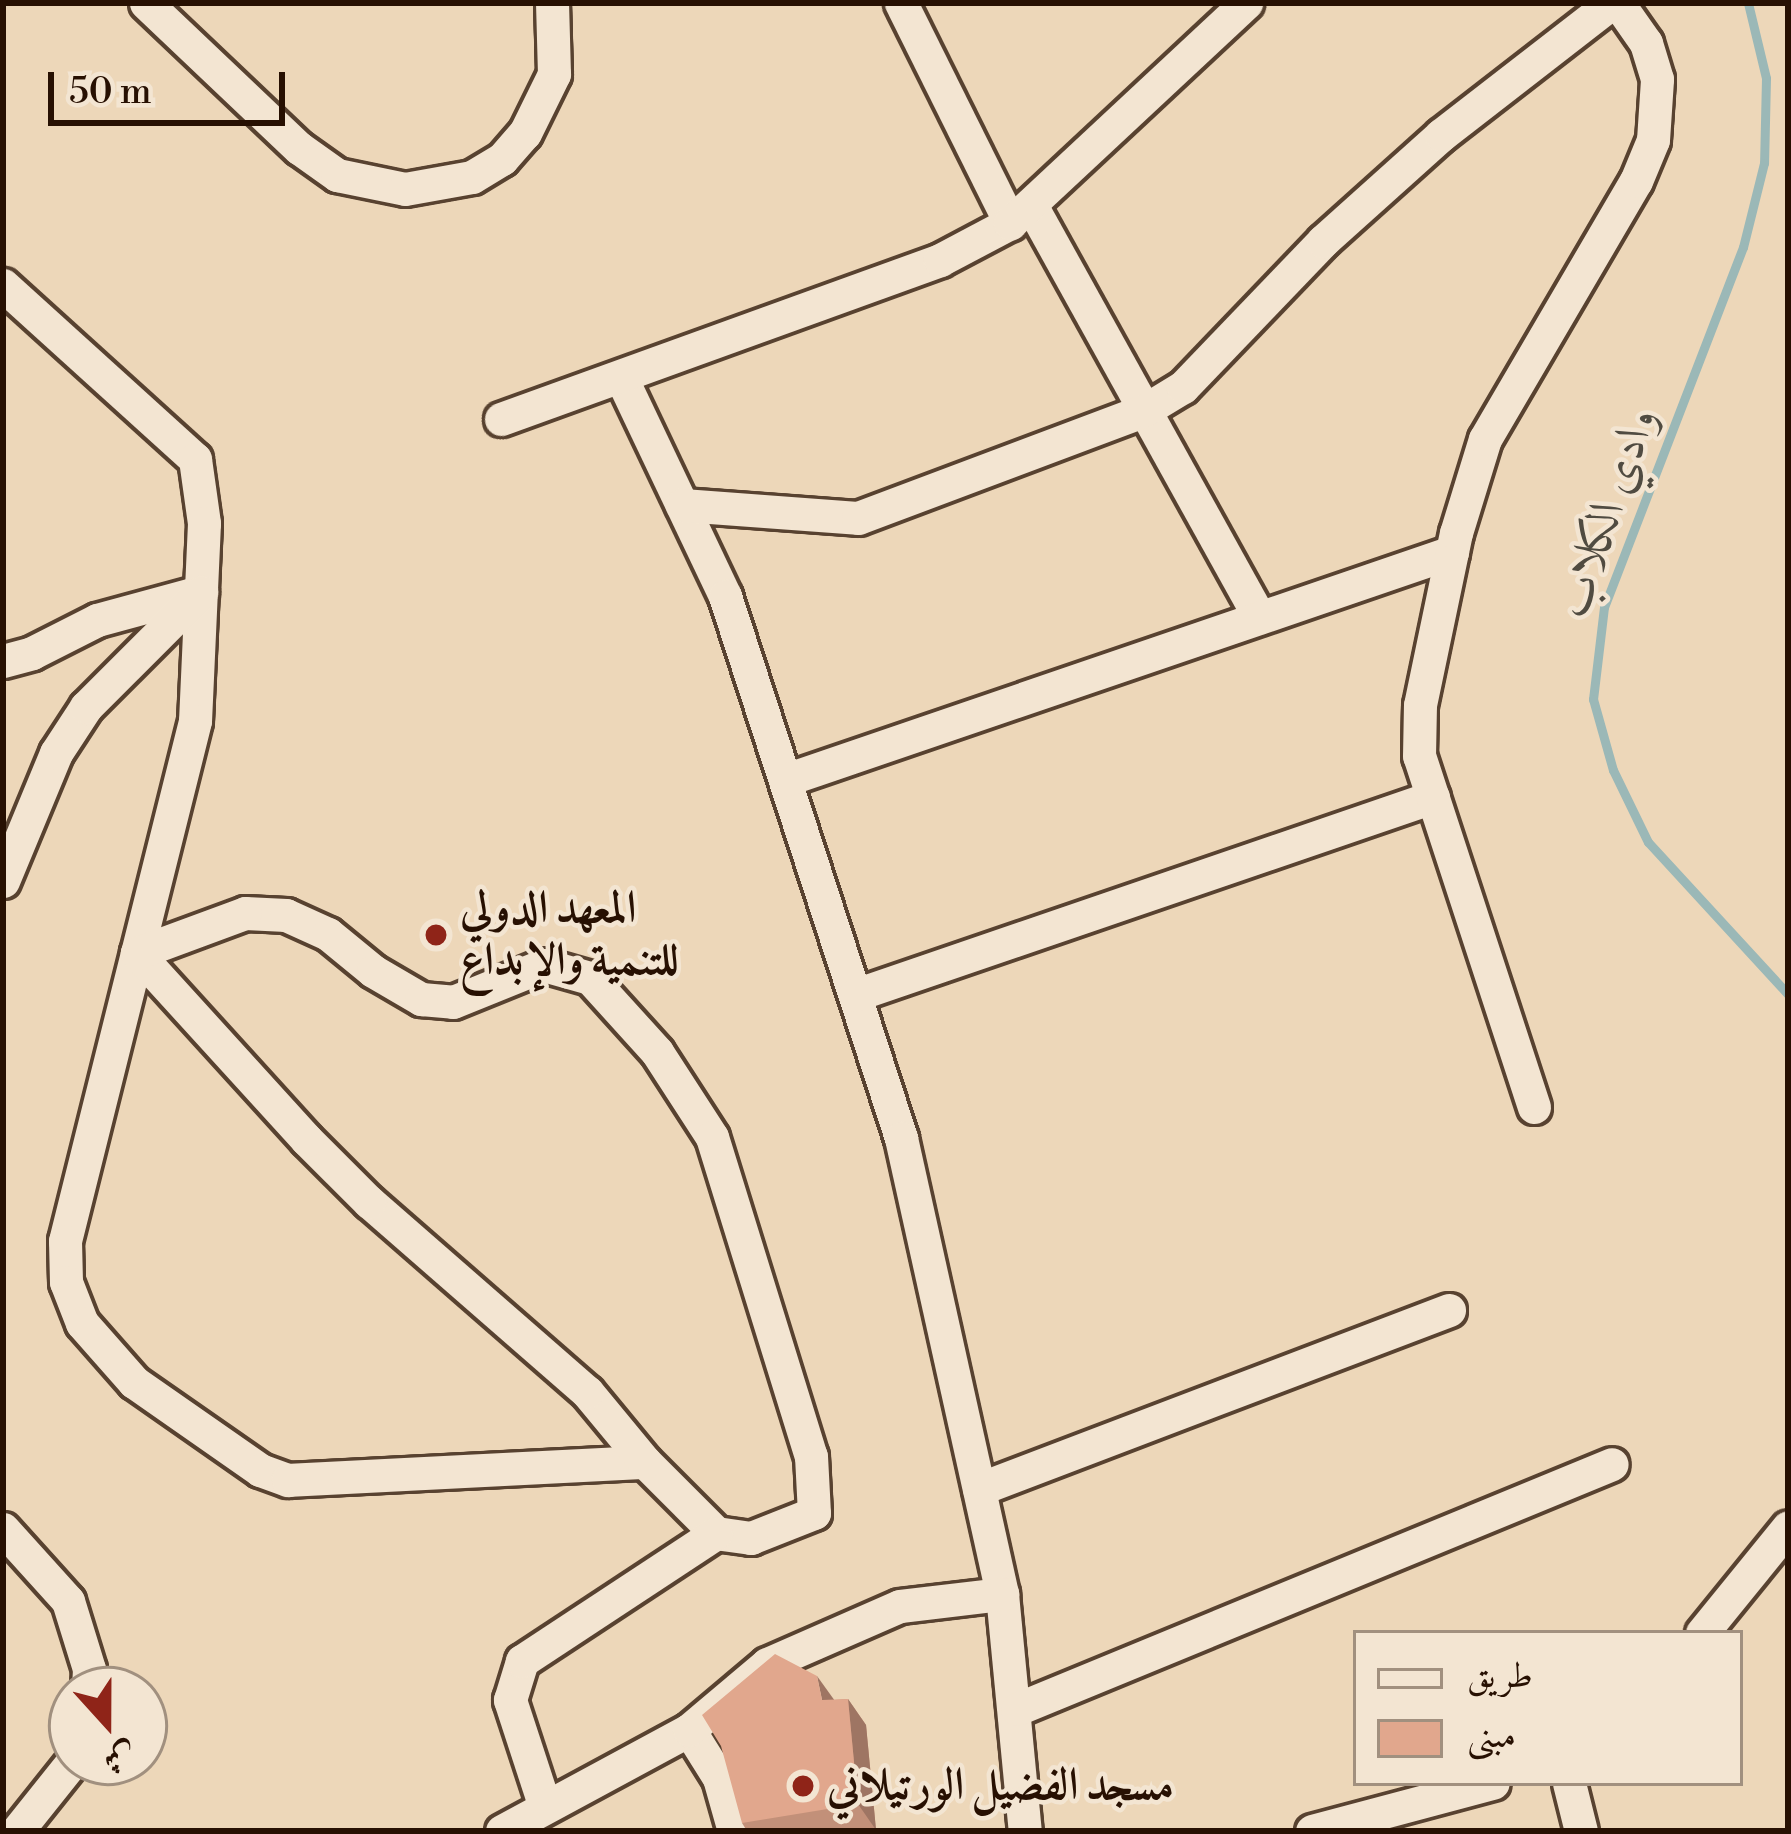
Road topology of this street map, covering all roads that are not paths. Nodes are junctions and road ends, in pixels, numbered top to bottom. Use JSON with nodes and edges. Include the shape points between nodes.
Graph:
{"nodes":[{"id":1,"x":146,"y":3,"type":"edge"},
{"id":2,"x":552,"y":3,"type":"edge"},
{"id":3,"x":901,"y":3,"type":"edge"},
{"id":4,"x":1246,"y":3,"type":"edge"},
{"id":5,"x":1614,"y":3,"type":"edge"},
{"id":6,"x":1021,"y":215,"type":"junction"},
{"id":7,"x":3,"y":285,"type":"edge"},
{"id":8,"x":621,"y":377,"type":"junction"},
{"id":9,"x":1144,"y":410,"type":"junction"},
{"id":10,"x":501,"y":419,"type":"dead end"},
{"id":11,"x":682,"y":506,"type":"junction"},
{"id":12,"x":1452,"y":552,"type":"junction"},
{"id":13,"x":201,"y":592,"type":"junction"},
{"id":14,"x":1259,"y":617,"type":"junction"},
{"id":15,"x":3,"y":661,"type":"edge"},
{"id":16,"x":785,"y":780,"type":"junction"},
{"id":17,"x":1432,"y":797,"type":"junction"},
{"id":18,"x":3,"y":881,"type":"edge"},
{"id":19,"x":137,"y":953,"type":"junction"},
{"id":20,"x":855,"y":995,"type":"junction"},
{"id":21,"x":1534,"y":1107,"type":"dead end"},
{"id":22,"x":1449,"y":1310,"type":"dead end"},
{"id":23,"x":645,"y":1462,"type":"junction"},
{"id":24,"x":1612,"y":1464,"type":"dead end"},
{"id":25,"x":979,"y":1489,"type":"junction"},
{"id":26,"x":1788,"y":1527,"type":"edge"},
{"id":27,"x":3,"y":1529,"type":"edge"},
{"id":28,"x":716,"y":1533,"type":"junction"},
{"id":29,"x":1002,"y":1594,"type":"junction"},
{"id":30,"x":1704,"y":1630,"type":"edge"},
{"id":31,"x":88,"y":1666,"type":"edge"},
{"id":32,"x":1017,"y":1709,"type":"junction"},
{"id":33,"x":689,"y":1730,"type":"junction"},
{"id":34,"x":53,"y":1786,"type":"edge"},
{"id":35,"x":1481,"y":1786,"type":"edge"},
{"id":36,"x":1570,"y":1786,"type":"edge"},
{"id":37,"x":545,"y":1808,"type":"junction"},
{"id":38,"x":17,"y":1831,"type":"edge"},
{"id":39,"x":502,"y":1831,"type":"edge"},
{"id":40,"x":734,"y":1831,"type":"edge"},
{"id":41,"x":1025,"y":1831,"type":"edge"},
{"id":42,"x":1312,"y":1831,"type":"edge"},
{"id":43,"x":1582,"y":1831,"type":"edge"}],
"edges":[{"from":1,"to":2,"type":"street","via":[[337,175],[405,189],[472,177],[525,133],[554,74]]},
{"from":3,"to":6,"type":"street"},
{"from":4,"to":6,"type":"street"},
{"from":5,"to":9,"type":"street","via":[[1441,135],[1323,241],[1183,387]]},
{"from":5,"to":12,"type":"street","via":[[1646,43],[1657,79],[1652,140],[1636,182],[1484,440]]},
{"from":6,"to":8,"type":"street","via":[[940,260]]},
{"from":6,"to":9,"type":"street"},
{"from":7,"to":13,"type":"street","via":[[195,458],[204,523]]},
{"from":8,"to":10,"type":"street"},
{"from":8,"to":11,"type":"street"},
{"from":9,"to":11,"type":"street","via":[[858,518]]},
{"from":9,"to":14,"type":"street"},
{"from":11,"to":16,"type":"street","via":[[725,596]]},
{"from":12,"to":14,"type":"street"},
{"from":12,"to":17,"type":"street","via":[[1420,705],[1419,756]]},
{"from":13,"to":15,"type":"street","via":[[97,620]]},
{"from":13,"to":18,"type":"street","via":[[86,707],[56,753]]},
{"from":13,"to":19,"type":"street","via":[[195,721]]},
{"from":14,"to":16,"type":"street"},
{"from":16,"to":20,"type":"street"},
{"from":17,"to":20,"type":"street"},
{"from":17,"to":21,"type":"street"},
{"from":19,"to":23,"type":"street","via":[[307,1140],[536,1342]]},
{"from":19,"to":23,"type":"street","via":[[64,1240],[66,1282],[82,1323],[134,1382],[260,1470],[288,1480]]},
{"from":19,"to":28,"type":"street","via":[[244,913],[286,915],[328,934],[421,999],[453,1002],[544,964],[590,978],[657,1052],[712,1137],[811,1456],[814,1513],[751,1538]]},
{"from":20,"to":25,"type":"street","via":[[901,1138]]},
{"from":22,"to":25,"type":"street"},
{"from":23,"to":28,"type":"street"},
{"from":24,"to":32,"type":"street"},
{"from":25,"to":29,"type":"street"},
{"from":26,"to":30,"type":"street"},
{"from":27,"to":31,"type":"street","via":[[68,1601]]},
{"from":28,"to":37,"type":"street","via":[[522,1661],[510,1700]]},
{"from":29,"to":32,"type":"street"},
{"from":29,"to":33,"type":"street","via":[[900,1606],[767,1664]]},
{"from":32,"to":41,"type":"street"},
{"from":33,"to":37,"type":"street"},
{"from":33,"to":40,"type":"street","via":[[719,1778]]},
{"from":34,"to":38,"type":"street"},
{"from":35,"to":42,"type":"street"},
{"from":36,"to":43,"type":"street"},
{"from":37,"to":39,"type":"street"}]}
